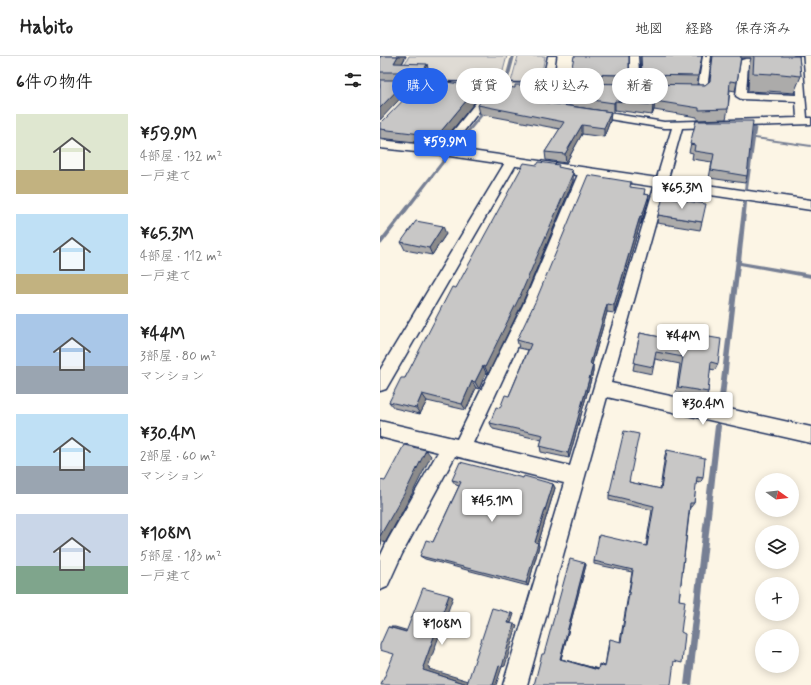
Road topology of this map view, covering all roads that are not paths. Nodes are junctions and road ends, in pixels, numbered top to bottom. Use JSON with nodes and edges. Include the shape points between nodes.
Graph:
{"nodes":[{"id":1,"x":552,"y":56,"type":"edge"},
{"id":2,"x":634,"y":56,"type":"edge"},
{"id":3,"x":707,"y":56,"type":"edge"},
{"id":4,"x":792,"y":60,"type":"edge"},
{"id":5,"x":550,"y":68,"type":"edge"},
{"id":6,"x":634,"y":68,"type":"edge"},
{"id":7,"x":380,"y":84,"type":"edge"},
{"id":8,"x":392,"y":84,"type":"edge"},
{"id":9,"x":680,"y":89,"type":"edge"},
{"id":10,"x":801,"y":98,"type":"junction"},
{"id":11,"x":480,"y":104,"type":"edge"},
{"id":12,"x":543,"y":104,"type":"edge"},
{"id":13,"x":807,"y":121,"type":"edge"},
{"id":14,"x":678,"y":124,"type":"junction"},
{"id":15,"x":380,"y":144,"type":"edge"},
{"id":16,"x":443,"y":151,"type":"junction"},
{"id":17,"x":512,"y":161,"type":"junction"},
{"id":18,"x":585,"y":172,"type":"junction"},
{"id":19,"x":661,"y":183,"type":"junction"},
{"id":20,"x":811,"y":205,"type":"edge"},
{"id":21,"x":386,"y":361,"type":"edge"},
{"id":22,"x":380,"y":384,"type":"edge"},
{"id":23,"x":601,"y":388,"type":"junction"},
{"id":24,"x":380,"y":429,"type":"edge"},
{"id":25,"x":811,"y":435,"type":"edge"},
{"id":26,"x":456,"y":448,"type":"junction"},
{"id":27,"x":576,"y":477,"type":"junction"},
{"id":28,"x":380,"y":580,"type":"edge"},
{"id":29,"x":515,"y":685,"type":"edge"}],
"edges":[{"from":1,"to":5,"type":"street"},
{"from":2,"to":6,"type":"street"},
{"from":3,"to":9,"type":"street","via":[[702,90]]},
{"from":4,"to":10,"type":"street"},
{"from":4,"to":10,"type":"street","via":[[744,62],[741,96]]},
{"from":7,"to":8,"type":"street"},
{"from":10,"to":13,"type":"street"},
{"from":11,"to":16,"type":"street"},
{"from":12,"to":14,"type":"street","via":[[543,106],[664,125]]},
{"from":13,"to":14,"type":"street"},
{"from":14,"to":19,"type":"street"},
{"from":15,"to":16,"type":"street"},
{"from":16,"to":17,"type":"street"},
{"from":17,"to":18,"type":"street"},
{"from":17,"to":21,"type":"street"},
{"from":18,"to":19,"type":"street"},
{"from":18,"to":26,"type":"street","via":[[530,305]]},
{"from":19,"to":20,"type":"street"},
{"from":19,"to":23,"type":"street"},
{"from":21,"to":22,"type":"street"},
{"from":23,"to":25,"type":"street"},
{"from":23,"to":27,"type":"street"},
{"from":24,"to":26,"type":"street"},
{"from":26,"to":27,"type":"street"},
{"from":26,"to":28,"type":"street","via":[[395,547]]},
{"from":27,"to":29,"type":"street"}]}
